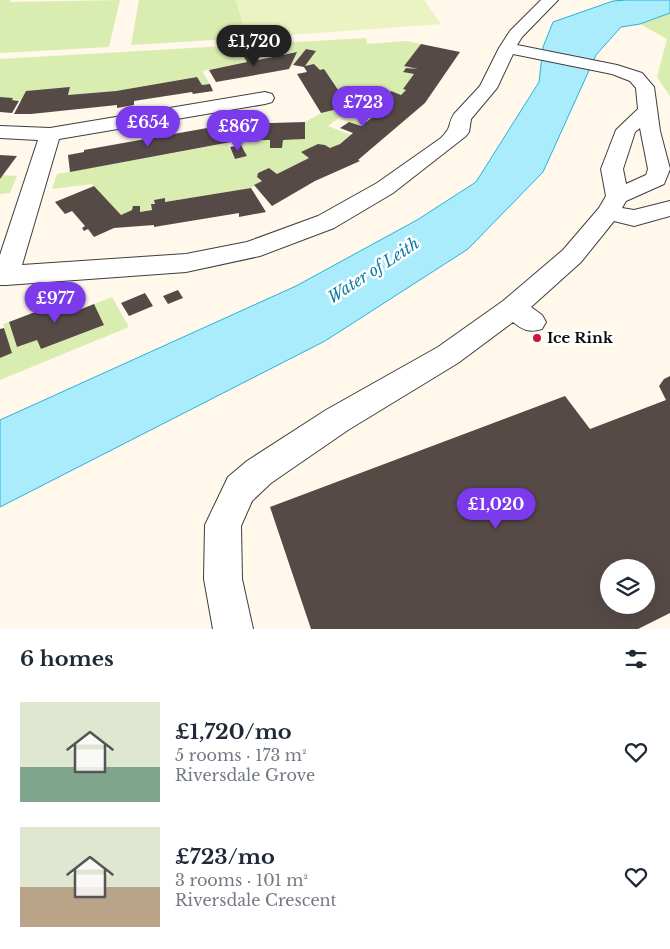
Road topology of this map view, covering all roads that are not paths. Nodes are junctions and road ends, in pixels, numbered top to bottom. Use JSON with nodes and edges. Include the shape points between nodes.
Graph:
{"nodes":[{"id":1,"x":550,"y":0,"type":"edge"},
{"id":2,"x":516,"y":50,"type":"junction"},
{"id":3,"x":265,"y":98,"type":"dead end"},
{"id":4,"x":647,"y":110,"type":"junction"},
{"id":5,"x":670,"y":127,"type":"edge"},
{"id":6,"x":0,"y":132,"type":"edge"},
{"id":7,"x":50,"y":134,"type":"junction"},
{"id":8,"x":612,"y":204,"type":"junction"},
{"id":9,"x":670,"y":208,"type":"edge"},
{"id":10,"x":3,"y":276,"type":"edge"},
{"id":11,"x":233,"y":629,"type":"edge"}],
"edges":[{"from":1,"to":2,"type":"street","via":[[522,29]]},
{"from":2,"to":4,"type":"street","via":[[609,68],[636,77],[645,87]]},
{"from":2,"to":10,"type":"street","via":[[461,118],[459,132],[448,142],[384,188],[326,222],[251,250],[186,263]]},
{"from":3,"to":7,"type":"street"},
{"from":4,"to":5,"type":"street"},
{"from":4,"to":8,"type":"street","via":[[626,130],[612,169]]},
{"from":4,"to":8,"type":"street","via":[[659,169],[656,179]]},
{"from":6,"to":7,"type":"street"},
{"from":7,"to":10,"type":"street"},
{"from":8,"to":9,"type":"street","via":[[634,218]]},
{"from":8,"to":11,"type":"street","via":[[523,315],[448,354],[337,420],[259,472],[240,489],[223,525],[223,580]]}]}
